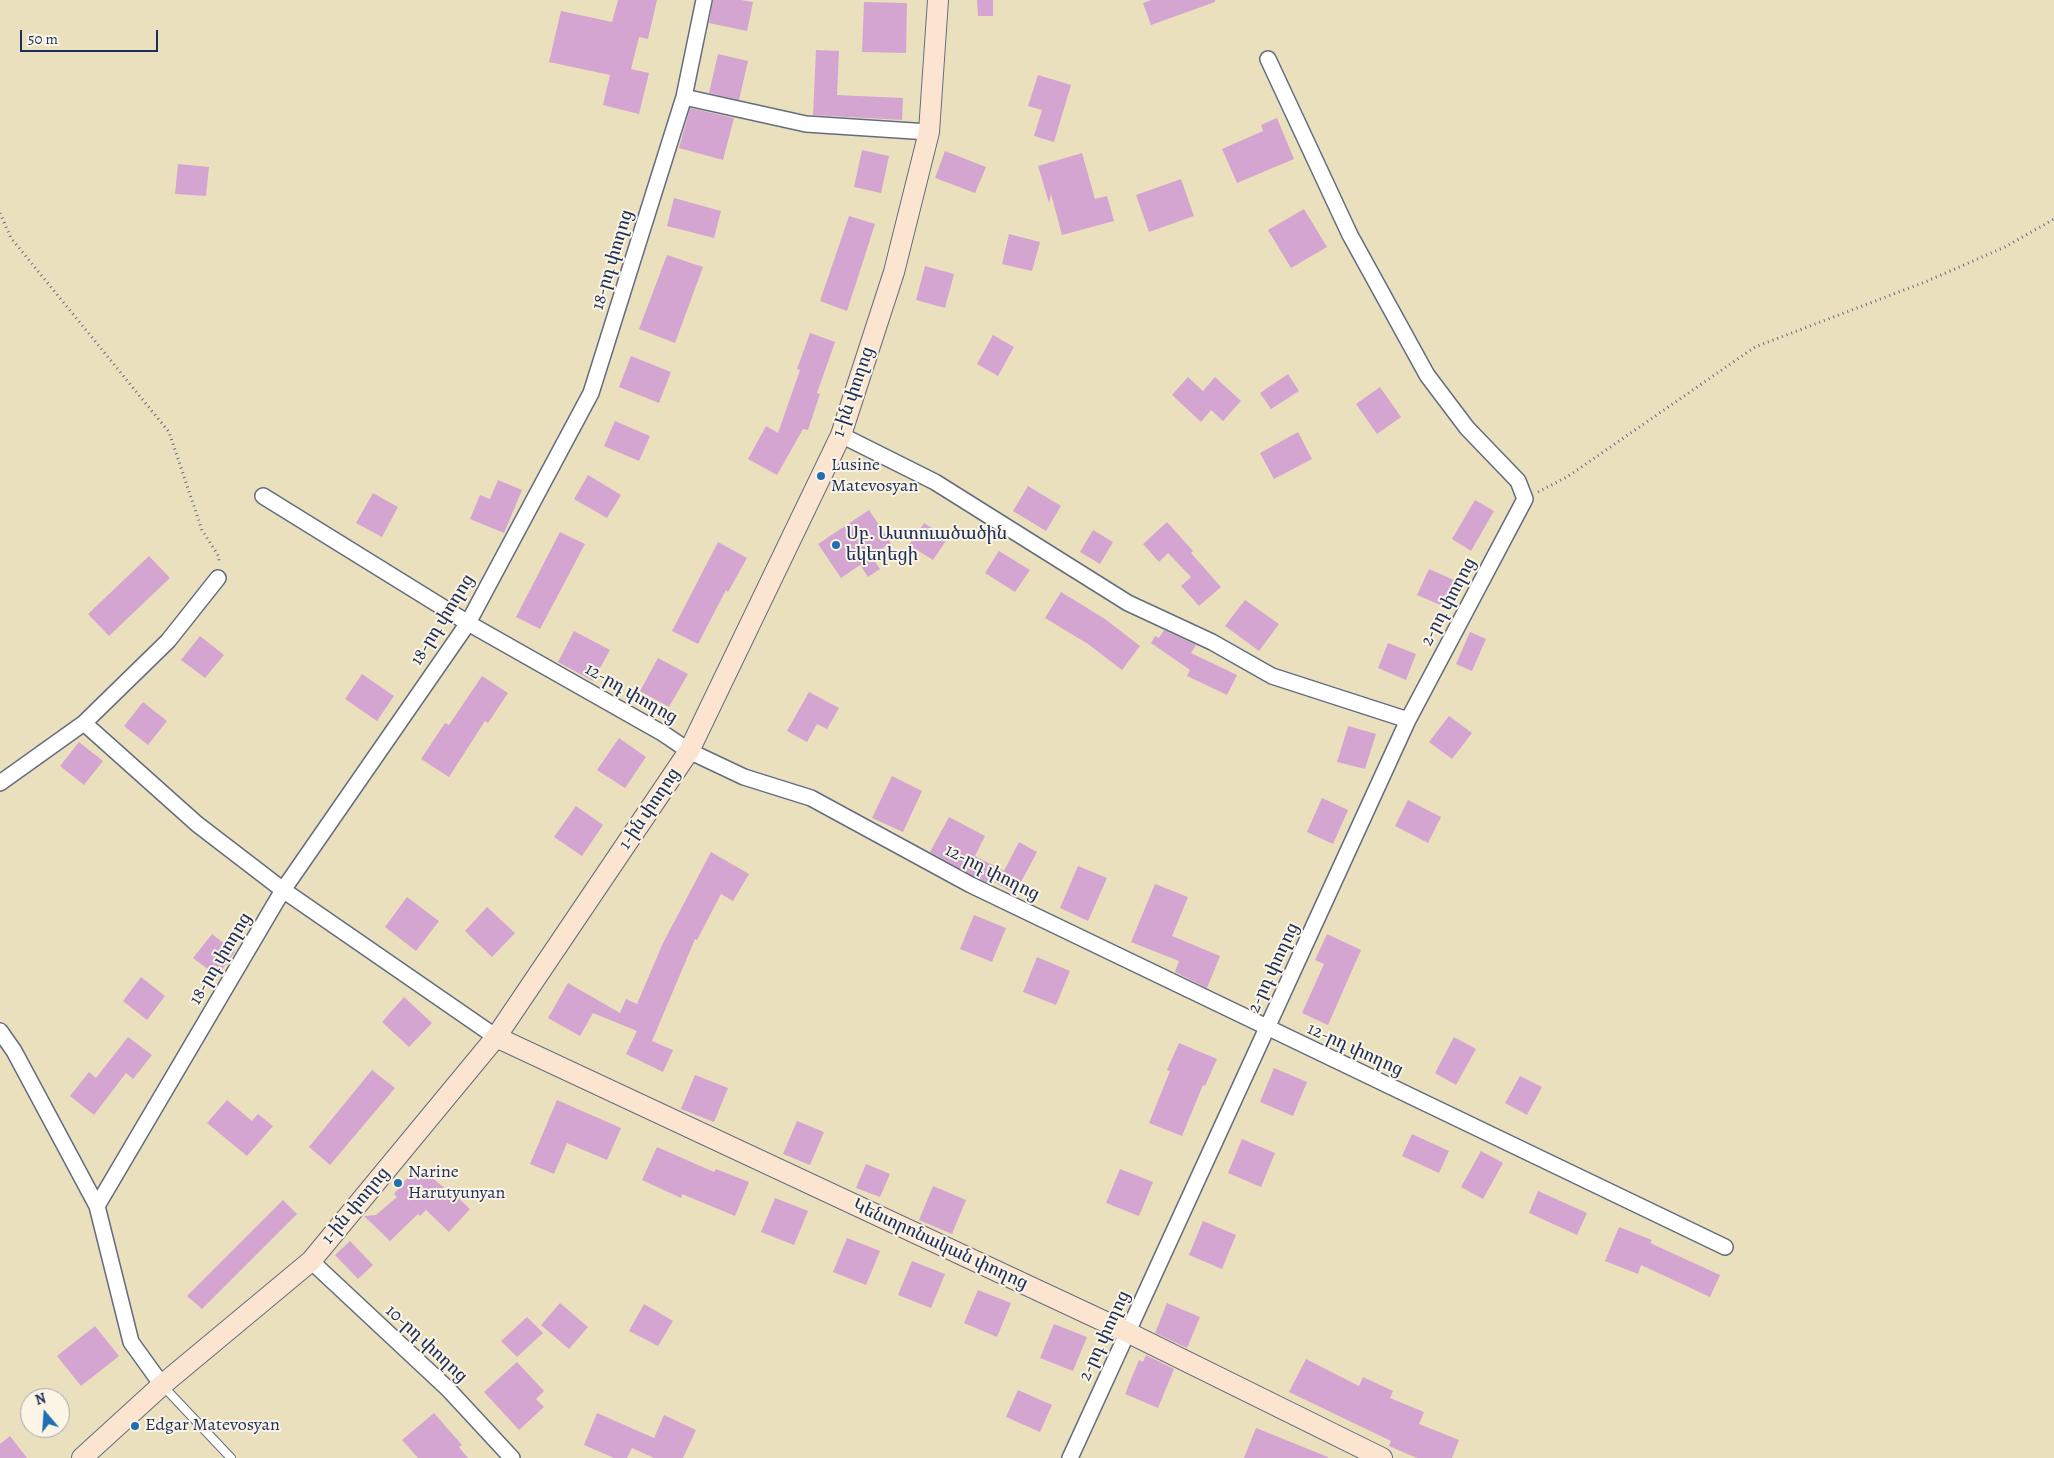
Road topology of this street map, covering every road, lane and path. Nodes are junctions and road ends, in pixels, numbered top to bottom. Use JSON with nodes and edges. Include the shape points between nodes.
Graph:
{"nodes":[{"id":1,"x":704,"y":0,"type":"edge"},
{"id":2,"x":938,"y":0,"type":"edge"},
{"id":3,"x":1268,"y":58,"type":"dead end"},
{"id":4,"x":684,"y":97,"type":"junction"},
{"id":5,"x":929,"y":132,"type":"junction"},
{"id":6,"x":0,"y":213,"type":"edge"},
{"id":7,"x":2054,"y":219,"type":"edge"},
{"id":8,"x":841,"y":435,"type":"junction"},
{"id":9,"x":263,"y":496,"type":"dead end"},
{"id":10,"x":1525,"y":499,"type":"junction"},
{"id":11,"x":218,"y":578,"type":"joint"},
{"id":12,"x":468,"y":622,"type":"junction"},
{"id":13,"x":1408,"y":720,"type":"junction"},
{"id":14,"x":84,"y":723,"type":"junction"},
{"id":15,"x":689,"y":751,"type":"junction"},
{"id":16,"x":0,"y":783,"type":"edge"},
{"id":17,"x":283,"y":890,"type":"junction"},
{"id":18,"x":1267,"y":1028,"type":"junction"},
{"id":19,"x":0,"y":1031,"type":"edge"},
{"id":20,"x":496,"y":1037,"type":"junction"},
{"id":21,"x":97,"y":1206,"type":"junction"},
{"id":22,"x":1725,"y":1247,"type":"dead end"},
{"id":23,"x":311,"y":1260,"type":"junction"},
{"id":24,"x":1127,"y":1332,"type":"junction"},
{"id":25,"x":162,"y":1385,"type":"junction"},
{"id":26,"x":83,"y":1458,"type":"edge"},
{"id":27,"x":231,"y":1458,"type":"edge"},
{"id":28,"x":512,"y":1458,"type":"edge"},
{"id":29,"x":1070,"y":1458,"type":"edge"},
{"id":30,"x":1382,"y":1458,"type":"edge"}],
"edges":[{"from":1,"to":4,"type":"street","name":"18-րդ փողոց"},
{"from":2,"to":5,"type":"main road","name":"1-ին փողոց"},
{"from":3,"to":10,"type":"street","via":[[1350,235],[1427,375],[1467,428],[1518,481]]},
{"from":4,"to":5,"type":"street","via":[[806,124]]},
{"from":4,"to":12,"type":"street","name":"18-րդ փողոց","via":[[592,393]]},
{"from":5,"to":8,"type":"main road","name":"1-ին փողոց","via":[[894,272]]},
{"from":6,"to":11,"type":"path","via":[[11,238],[169,432],[202,530],[219,557]]},
{"from":7,"to":10,"type":"path","via":[[2005,247],[1924,282],[1755,347],[1567,477]]},
{"from":8,"to":13,"type":"street","via":[[935,482],[1128,602],[1212,642],[1272,676]]},
{"from":8,"to":15,"type":"main road","name":"1-ին փողոց"},
{"from":9,"to":12,"type":"street","name":"12-րդ փողոց"},
{"from":10,"to":13,"type":"street","name":"2-րդ փողոց"},
{"from":11,"to":14,"type":"street","via":[[168,641]]},
{"from":12,"to":15,"type":"street","name":"12-րդ փողոց"},
{"from":12,"to":17,"type":"street","name":"18-րդ փողոց"},
{"from":13,"to":18,"type":"street","name":"2-րդ փողոց"},
{"from":14,"to":16,"type":"street"},
{"from":14,"to":17,"type":"street","via":[[197,824]]},
{"from":15,"to":18,"type":"street","name":"12-րդ փողոց","via":[[744,777],[811,798],[970,885]]},
{"from":15,"to":20,"type":"main road","name":"1-ին փողոց"},
{"from":17,"to":20,"type":"street"},
{"from":17,"to":21,"type":"street","name":"18-րդ փողոց"},
{"from":18,"to":22,"type":"street","name":"12-րդ փողոց"},
{"from":18,"to":24,"type":"street","name":"2-րդ փողոց"},
{"from":19,"to":21,"type":"street","via":[[14,1051]]},
{"from":20,"to":23,"type":"main road","name":"1-ին փողոց"},
{"from":20,"to":24,"type":"main road","name":"Կենտրոնական փողոց"},
{"from":21,"to":25,"type":"street","via":[[131,1342]]},
{"from":23,"to":25,"type":"main road","name":"1-ին փողոց"},
{"from":23,"to":28,"type":"street","name":"10-րդ փողոց","via":[[448,1389]]},
{"from":24,"to":29,"type":"street","name":"2-րդ փողոց"},
{"from":24,"to":30,"type":"main road","name":"Կենտրոնական փողոց"},
{"from":25,"to":26,"type":"main road","name":"1-ին փողոց"},
{"from":25,"to":27,"type":"lane"}]}
